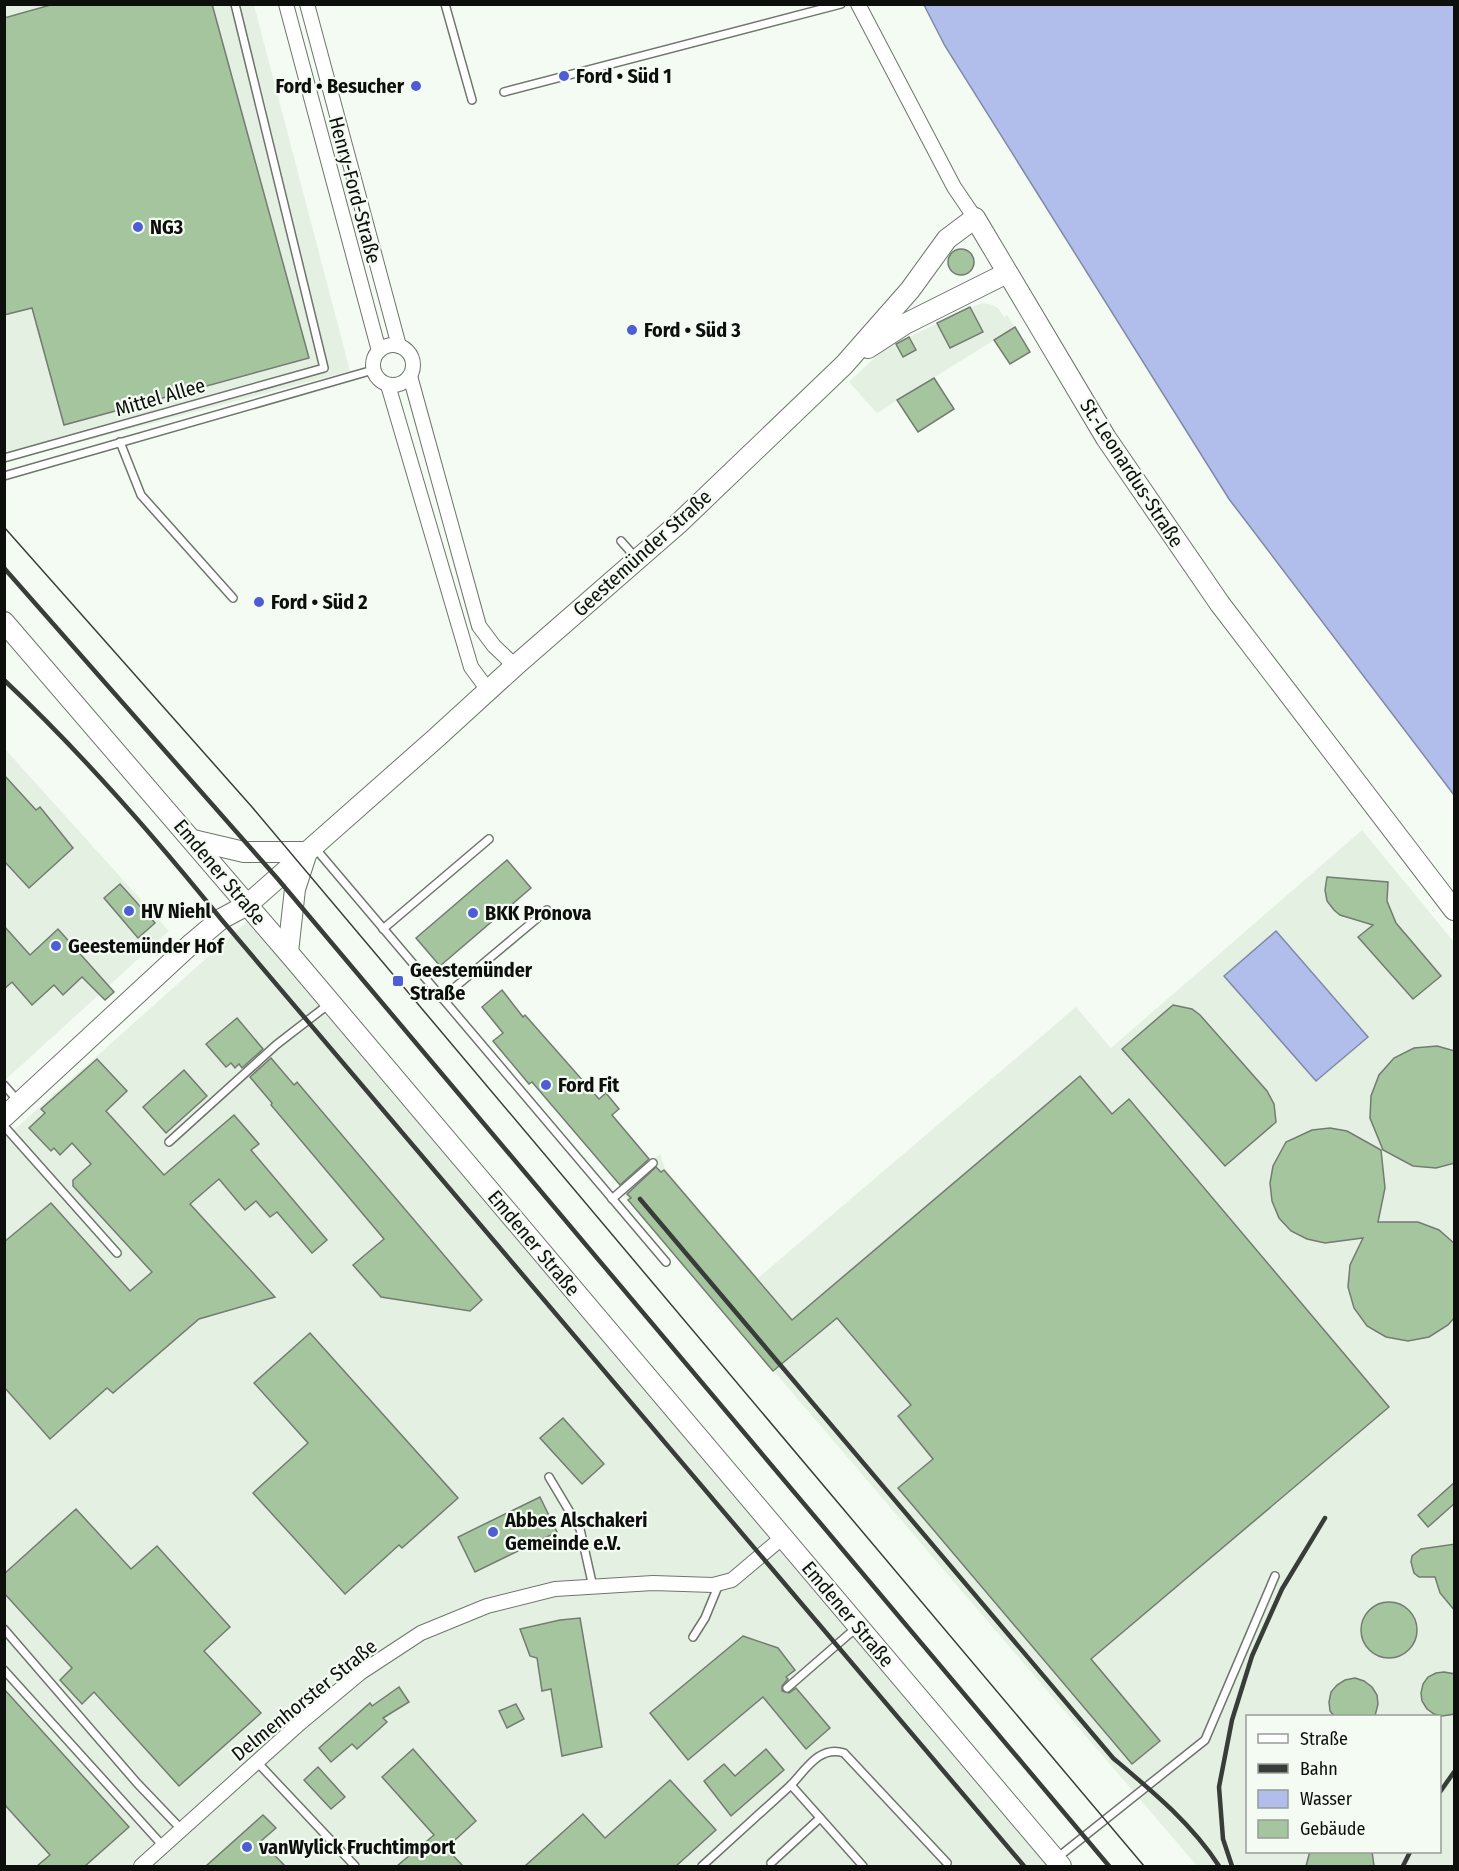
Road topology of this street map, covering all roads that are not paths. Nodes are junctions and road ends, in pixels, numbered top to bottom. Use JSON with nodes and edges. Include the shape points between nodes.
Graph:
{"nodes":[{"id":1,"x":235,"y":4,"type":"edge"},
{"id":2,"x":286,"y":4,"type":"edge"},
{"id":3,"x":308,"y":4,"type":"edge"},
{"id":4,"x":445,"y":4,"type":"edge"},
{"id":5,"x":841,"y":4,"type":"edge"},
{"id":6,"x":858,"y":4,"type":"edge"},
{"id":7,"x":504,"y":92,"type":"dead end"},
{"id":8,"x":472,"y":100,"type":"dead end"},
{"id":9,"x":975,"y":218,"type":"junction"},
{"id":10,"x":1007,"y":273,"type":"junction"},
{"id":11,"x":399,"y":346,"type":"junction"},
{"id":12,"x":379,"y":351,"type":"junction"},
{"id":13,"x":844,"y":365,"type":"junction"},
{"id":14,"x":373,"y":370,"type":"junction"},
{"id":15,"x":410,"y":376,"type":"junction"},
{"id":16,"x":388,"y":385,"type":"junction"},
{"id":17,"x":120,"y":442,"type":"junction"},
{"id":18,"x":4,"y":458,"type":"edge"},
{"id":19,"x":4,"y":476,"type":"edge"},
{"id":20,"x":621,"y":542,"type":"dead end"},
{"id":21,"x":638,"y":560,"type":"junction"},
{"id":22,"x":232,"y":598,"type":"dead end"},
{"id":23,"x":4,"y":622,"type":"edge"},
{"id":24,"x":514,"y":666,"type":"junction"},
{"id":25,"x":488,"y":690,"type":"junction"},
{"id":26,"x":489,"y":839,"type":"dead end"},
{"id":27,"x":192,"y":840,"type":"junction"},
{"id":28,"x":310,"y":849,"type":"junction"},
{"id":29,"x":247,"y":905,"type":"junction"},
{"id":30,"x":547,"y":910,"type":"dead end"},
{"id":31,"x":1455,"y":910,"type":"edge"},
{"id":32,"x":383,"y":929,"type":"junction"},
{"id":33,"x":288,"y":952,"type":"junction"},
{"id":34,"x":442,"y":998,"type":"junction"},
{"id":35,"x":331,"y":1003,"type":"junction"},
{"id":36,"x":4,"y":1086,"type":"edge"},
{"id":37,"x":20,"y":1102,"type":"junction"},
{"id":38,"x":4,"y":1117,"type":"edge"},
{"id":39,"x":4,"y":1126,"type":"edge"},
{"id":40,"x":169,"y":1142,"type":"dead end"},
{"id":41,"x":653,"y":1163,"type":"dead end"},
{"id":42,"x":612,"y":1199,"type":"junction"},
{"id":43,"x":117,"y":1253,"type":"dead end"},
{"id":44,"x":666,"y":1262,"type":"dead end"},
{"id":45,"x":549,"y":1477,"type":"dead end"},
{"id":46,"x":783,"y":1537,"type":"junction"},
{"id":47,"x":1275,"y":1576,"type":"dead end"},
{"id":48,"x":719,"y":1584,"type":"junction"},
{"id":49,"x":593,"y":1587,"type":"junction"},
{"id":50,"x":858,"y":1626,"type":"junction"},
{"id":51,"x":4,"y":1629,"type":"edge"},
{"id":52,"x":693,"y":1637,"type":"dead end"},
{"id":53,"x":4,"y":1670,"type":"edge"},
{"id":54,"x":787,"y":1688,"type":"dead end"},
{"id":55,"x":257,"y":1762,"type":"junction"},
{"id":56,"x":791,"y":1785,"type":"junction"},
{"id":57,"x":820,"y":1818,"type":"junction"},
{"id":58,"x":182,"y":1830,"type":"junction"},
{"id":59,"x":163,"y":1846,"type":"junction"},
{"id":60,"x":771,"y":1863,"type":"dead end"},
{"id":61,"x":947,"y":1863,"type":"dead end"},
{"id":62,"x":1058,"y":1863,"type":"edge"},
{"id":63,"x":141,"y":1866,"type":"edge"},
{"id":64,"x":355,"y":1866,"type":"edge"},
{"id":65,"x":702,"y":1866,"type":"edge"},
{"id":66,"x":863,"y":1866,"type":"edge"}],
"edges":[{"from":1,"to":18,"type":"lane","name":"Mittel Allee","via":[[324,368]]},
{"from":2,"to":12,"type":"street","name":"Henry-Ford-Straße"},
{"from":3,"to":11,"type":"street","name":"Henry-Ford-Straße"},
{"from":4,"to":8,"type":"lane"},
{"from":5,"to":7,"type":"lane"},
{"from":6,"to":9,"type":"street","name":"St.-Leonardus-Straße","via":[[954,187]]},
{"from":9,"to":10,"type":"street","name":"St.-Leonardus-Straße"},
{"from":9,"to":13,"type":"street","name":"Geestemünder Straße","via":[[948,239],[910,290]]},
{"from":10,"to":13,"type":"street","name":"Geestemünder Straße","via":[[905,324]]},
{"from":10,"to":31,"type":"street","name":"St.-Leonardus-Straße","via":[[1106,438],[1220,604]]},
{"from":11,"to":12,"type":"street"},
{"from":11,"to":15,"type":"street","name":"Henry-Ford-Straße","via":[[411,358]]},
{"from":12,"to":14,"type":"street","via":[[373,360]]},
{"from":13,"to":21,"type":"street","name":"Geestemünder Straße"},
{"from":14,"to":16,"type":"street","via":[[378,380]]},
{"from":14,"to":17,"type":"lane"},
{"from":15,"to":16,"type":"street","via":[[400,384]]},
{"from":15,"to":24,"type":"street","name":"Henry-Ford-Straße","via":[[479,627]]},
{"from":16,"to":25,"type":"street","via":[[471,667]]},
{"from":17,"to":19,"type":"lane"},
{"from":17,"to":22,"type":"lane","via":[[141,495]]},
{"from":20,"to":21,"type":"lane"},
{"from":21,"to":24,"type":"street","name":"Geestemünder Straße"},
{"from":23,"to":27,"type":"street","name":"Emdener Straße"},
{"from":24,"to":25,"type":"street","name":"Geestemünder Straße"},
{"from":25,"to":28,"type":"street","name":"Geestemünder Straße"},
{"from":26,"to":32,"type":"lane"},
{"from":27,"to":28,"type":"street","via":[[244,852]]},
{"from":27,"to":29,"type":"street","name":"Emdener Straße"},
{"from":28,"to":29,"type":"street","name":"Geestemünder Straße"},
{"from":28,"to":32,"type":"lane"},
{"from":28,"to":33,"type":"street","via":[[295,889]]},
{"from":29,"to":33,"type":"street","name":"Emdener Straße"},
{"from":29,"to":37,"type":"street","name":"Geestemünder Straße","via":[[221,919],[190,945]]},
{"from":30,"to":34,"type":"lane"},
{"from":32,"to":34,"type":"lane"},
{"from":33,"to":35,"type":"street","name":"Emdener Straße"},
{"from":34,"to":42,"type":"lane"},
{"from":35,"to":40,"type":"lane","via":[[276,1045]]},
{"from":35,"to":46,"type":"street","name":"Emdener Straße"},
{"from":36,"to":37,"type":"lane"},
{"from":37,"to":38,"type":"street","name":"Geestemünder Straße"},
{"from":39,"to":43,"type":"lane"},
{"from":41,"to":42,"type":"lane"},
{"from":42,"to":44,"type":"lane"},
{"from":45,"to":49,"type":"lane","via":[[580,1528]]},
{"from":46,"to":48,"type":"street","name":"Delmenhorster Straße","via":[[732,1580]]},
{"from":46,"to":50,"type":"street","name":"Emdener Straße"},
{"from":47,"to":62,"type":"lane","via":[[1205,1740]]},
{"from":48,"to":49,"type":"street","name":"Delmenhorster Straße"},
{"from":48,"to":52,"type":"lane"},
{"from":49,"to":55,"type":"street","name":"Delmenhorster Straße","via":[[555,1588],[487,1605],[421,1633],[360,1674]]},
{"from":50,"to":54,"type":"lane"},
{"from":50,"to":62,"type":"street","name":"Emdener Straße"},
{"from":51,"to":58,"type":"lane"},
{"from":53,"to":59,"type":"lane"},
{"from":55,"to":58,"type":"street","name":"Delmenhorster Straße"},
{"from":55,"to":64,"type":"lane"},
{"from":56,"to":57,"type":"lane"},
{"from":56,"to":61,"type":"lane","via":[[820,1755],[829,1751],[844,1753]]},
{"from":56,"to":65,"type":"lane"},
{"from":57,"to":60,"type":"lane"},
{"from":57,"to":66,"type":"lane"},
{"from":58,"to":59,"type":"street","name":"Delmenhorster Straße"},
{"from":59,"to":63,"type":"street","name":"Delmenhorster Straße"}]}
